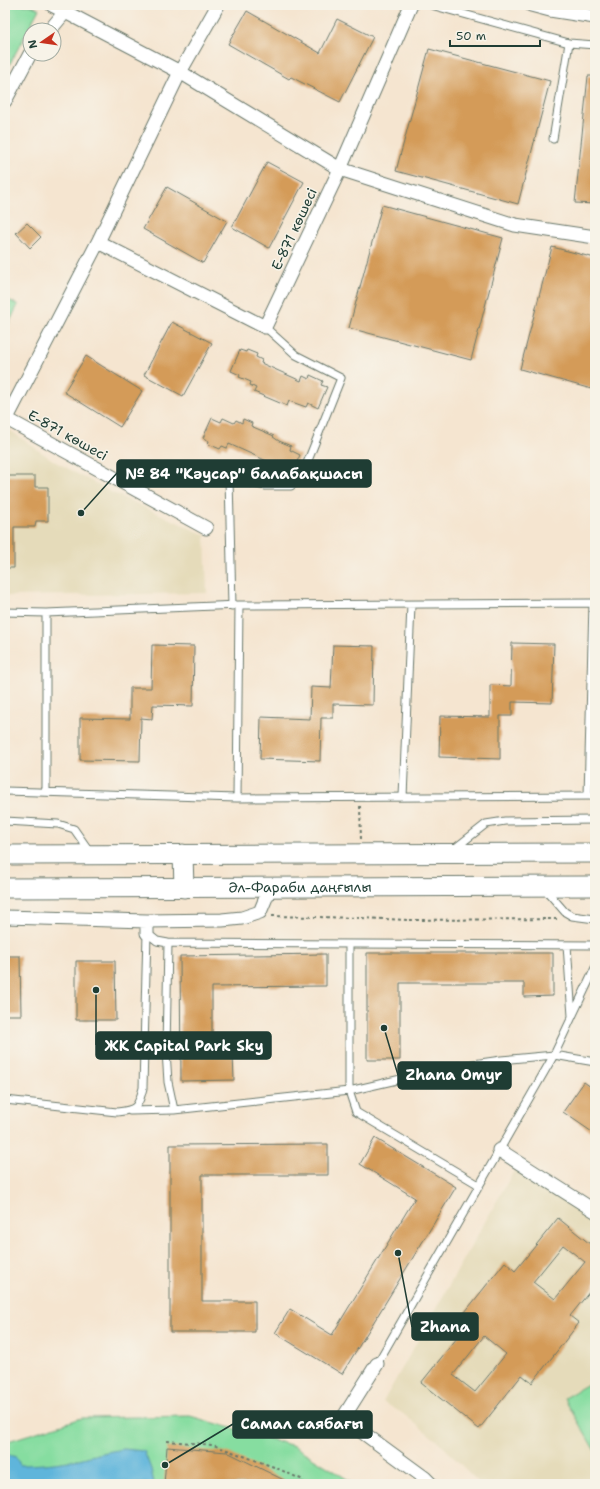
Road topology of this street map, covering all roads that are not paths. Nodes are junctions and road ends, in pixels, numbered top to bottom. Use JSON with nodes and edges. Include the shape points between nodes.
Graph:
{"nodes":[{"id":1,"x":52,"y":5,"type":"edge"},
{"id":2,"x":218,"y":5,"type":"edge"},
{"id":3,"x":431,"y":5,"type":"edge"},
{"id":4,"x":531,"y":5,"type":"edge"},
{"id":5,"x":412,"y":6,"type":"edge"},
{"id":6,"x":66,"y":8,"type":"edge"},
{"id":7,"x":595,"y":17,"type":"edge"},
{"id":8,"x":56,"y":22,"type":"edge"},
{"id":9,"x":569,"y":44,"type":"junction"},
{"id":10,"x":595,"y":45,"type":"edge"},
{"id":11,"x":26,"y":62,"type":"edge"},
{"id":12,"x":180,"y":72,"type":"junction"},
{"id":13,"x":5,"y":101,"type":"edge"},
{"id":14,"x":552,"y":139,"type":"dead end"},
{"id":15,"x":340,"y":169,"type":"junction"},
{"id":16,"x":595,"y":237,"type":"edge"},
{"id":17,"x":98,"y":242,"type":"junction"},
{"id":18,"x":265,"y":327,"type":"junction"},
{"id":19,"x":5,"y":420,"type":"edge"},
{"id":20,"x":206,"y":528,"type":"dead end"},
{"id":21,"x":594,"y":603,"type":"edge"},
{"id":22,"x":411,"y":605,"type":"junction"},
{"id":23,"x":236,"y":606,"type":"junction"},
{"id":24,"x":5,"y":612,"type":"edge"},
{"id":25,"x":46,"y":613,"type":"junction"},
{"id":26,"x":593,"y":705,"type":"edge"},
{"id":27,"x":5,"y":791,"type":"edge"},
{"id":28,"x":46,"y":791,"type":"junction"},
{"id":29,"x":592,"y":796,"type":"edge"},
{"id":30,"x":403,"y":797,"type":"junction"},
{"id":31,"x":237,"y":798,"type":"junction"},
{"id":32,"x":595,"y":820,"type":"edge"},
{"id":33,"x":5,"y":821,"type":"edge"},
{"id":34,"x":449,"y":853,"type":"junction"},
{"id":35,"x":595,"y":853,"type":"edge"},
{"id":36,"x":92,"y":854,"type":"junction"},
{"id":37,"x":183,"y":854,"type":"junction"},
{"id":38,"x":5,"y":855,"type":"edge"},
{"id":39,"x":541,"y":885,"type":"junction"},
{"id":40,"x":595,"y":886,"type":"edge"},
{"id":41,"x":5,"y":888,"type":"edge"},
{"id":42,"x":184,"y":888,"type":"junction"},
{"id":43,"x":270,"y":888,"type":"junction"},
{"id":44,"x":5,"y":917,"type":"edge"},
{"id":45,"x":595,"y":919,"type":"edge"},
{"id":46,"x":147,"y":927,"type":"junction"},
{"id":47,"x":168,"y":943,"type":"junction"},
{"id":48,"x":349,"y":944,"type":"junction"},
{"id":49,"x":567,"y":945,"type":"junction"},
{"id":50,"x":595,"y":945,"type":"edge"},
{"id":51,"x":595,"y":968,"type":"edge"},
{"id":52,"x":572,"y":1017,"type":"junction"},
{"id":53,"x":554,"y":1055,"type":"junction"},
{"id":54,"x":595,"y":1062,"type":"edge"},
{"id":55,"x":349,"y":1090,"type":"junction"},
{"id":56,"x":5,"y":1100,"type":"edge"},
{"id":57,"x":130,"y":1110,"type":"junction"},
{"id":58,"x":174,"y":1110,"type":"junction"},
{"id":59,"x":499,"y":1150,"type":"junction"},
{"id":60,"x":479,"y":1185,"type":"junction"},
{"id":61,"x":595,"y":1211,"type":"edge"},
{"id":62,"x":377,"y":1364,"type":"joint"},
{"id":63,"x":431,"y":1484,"type":"edge"}],
"edges":[{"from":1,"to":6,"type":"street"},
{"from":2,"to":12,"type":"street","name":"Е-871 көшесі"},
{"from":3,"to":9,"type":"lane"},
{"from":4,"to":7,"type":"street"},
{"from":5,"to":15,"type":"street","name":"Е-871 көшесі"},
{"from":6,"to":8,"type":"street"},
{"from":6,"to":12,"type":"street"},
{"from":9,"to":10,"type":"lane"},
{"from":9,"to":14,"type":"lane"},
{"from":11,"to":13,"type":"street"},
{"from":12,"to":15,"type":"street"},
{"from":12,"to":17,"type":"street","name":"Е-871 көшесі"},
{"from":15,"to":16,"type":"street","via":[[515,225]]},
{"from":15,"to":18,"type":"street","name":"Е-871 көшесі"},
{"from":17,"to":18,"type":"street"},
{"from":17,"to":19,"type":"street","name":"Е-871 көшесі"},
{"from":18,"to":23,"type":"lane","via":[[296,354],[341,378],[301,478],[291,486],[266,486],[229,478]]},
{"from":19,"to":20,"type":"street","name":"Е-871 көшесі"},
{"from":21,"to":22,"type":"lane"},
{"from":21,"to":26,"type":"lane"},
{"from":22,"to":23,"type":"lane"},
{"from":22,"to":30,"type":"lane"},
{"from":23,"to":25,"type":"lane"},
{"from":23,"to":31,"type":"lane"},
{"from":24,"to":25,"type":"lane"},
{"from":25,"to":28,"type":"lane"},
{"from":26,"to":29,"type":"lane"},
{"from":27,"to":28,"type":"lane"},
{"from":28,"to":31,"type":"lane"},
{"from":29,"to":30,"type":"lane"},
{"from":30,"to":31,"type":"lane"},
{"from":32,"to":34,"type":"lane","via":[[505,821],[486,824]]},
{"from":33,"to":36,"type":"lane","via":[[58,824],[74,830]]},
{"from":34,"to":35,"type":"main road"},
{"from":34,"to":37,"type":"main road"},
{"from":36,"to":37,"type":"main road"},
{"from":36,"to":38,"type":"main road"},
{"from":37,"to":42,"type":"main road"},
{"from":39,"to":40,"type":"main road","name":"Әл-Фараби даңғылы"},
{"from":39,"to":43,"type":"main road","name":"Әл-Фараби даңғылы"},
{"from":39,"to":45,"type":"lane","via":[[565,912],[572,916]]},
{"from":41,"to":42,"type":"main road","name":"Әл-Фараби даңғылы"},
{"from":42,"to":43,"type":"main road","name":"Әл-Фараби даңғылы"},
{"from":43,"to":46,"type":"street","via":[[260,912],[242,918]]},
{"from":44,"to":46,"type":"street"},
{"from":46,"to":47,"type":"lane","via":[[157,941]]},
{"from":46,"to":57,"type":"lane","via":[[143,1088],[139,1102]]},
{"from":47,"to":48,"type":"lane"},
{"from":47,"to":58,"type":"lane","via":[[166,1051],[168,1082]]},
{"from":48,"to":49,"type":"lane"},
{"from":48,"to":55,"type":"lane"},
{"from":49,"to":50,"type":"lane"},
{"from":49,"to":52,"type":"lane"},
{"from":51,"to":52,"type":"lane"},
{"from":52,"to":53,"type":"lane"},
{"from":53,"to":54,"type":"lane"},
{"from":53,"to":55,"type":"lane","via":[[453,1067]]},
{"from":53,"to":59,"type":"lane"},
{"from":55,"to":58,"type":"lane"},
{"from":55,"to":60,"type":"lane","via":[[356,1112]]},
{"from":56,"to":57,"type":"lane","via":[[117,1112]]},
{"from":57,"to":58,"type":"lane"},
{"from":59,"to":60,"type":"lane"},
{"from":59,"to":61,"type":"street"},
{"from":60,"to":62,"type":"lane"},
{"from":62,"to":63,"type":"street","via":[[344,1418]]}]}
